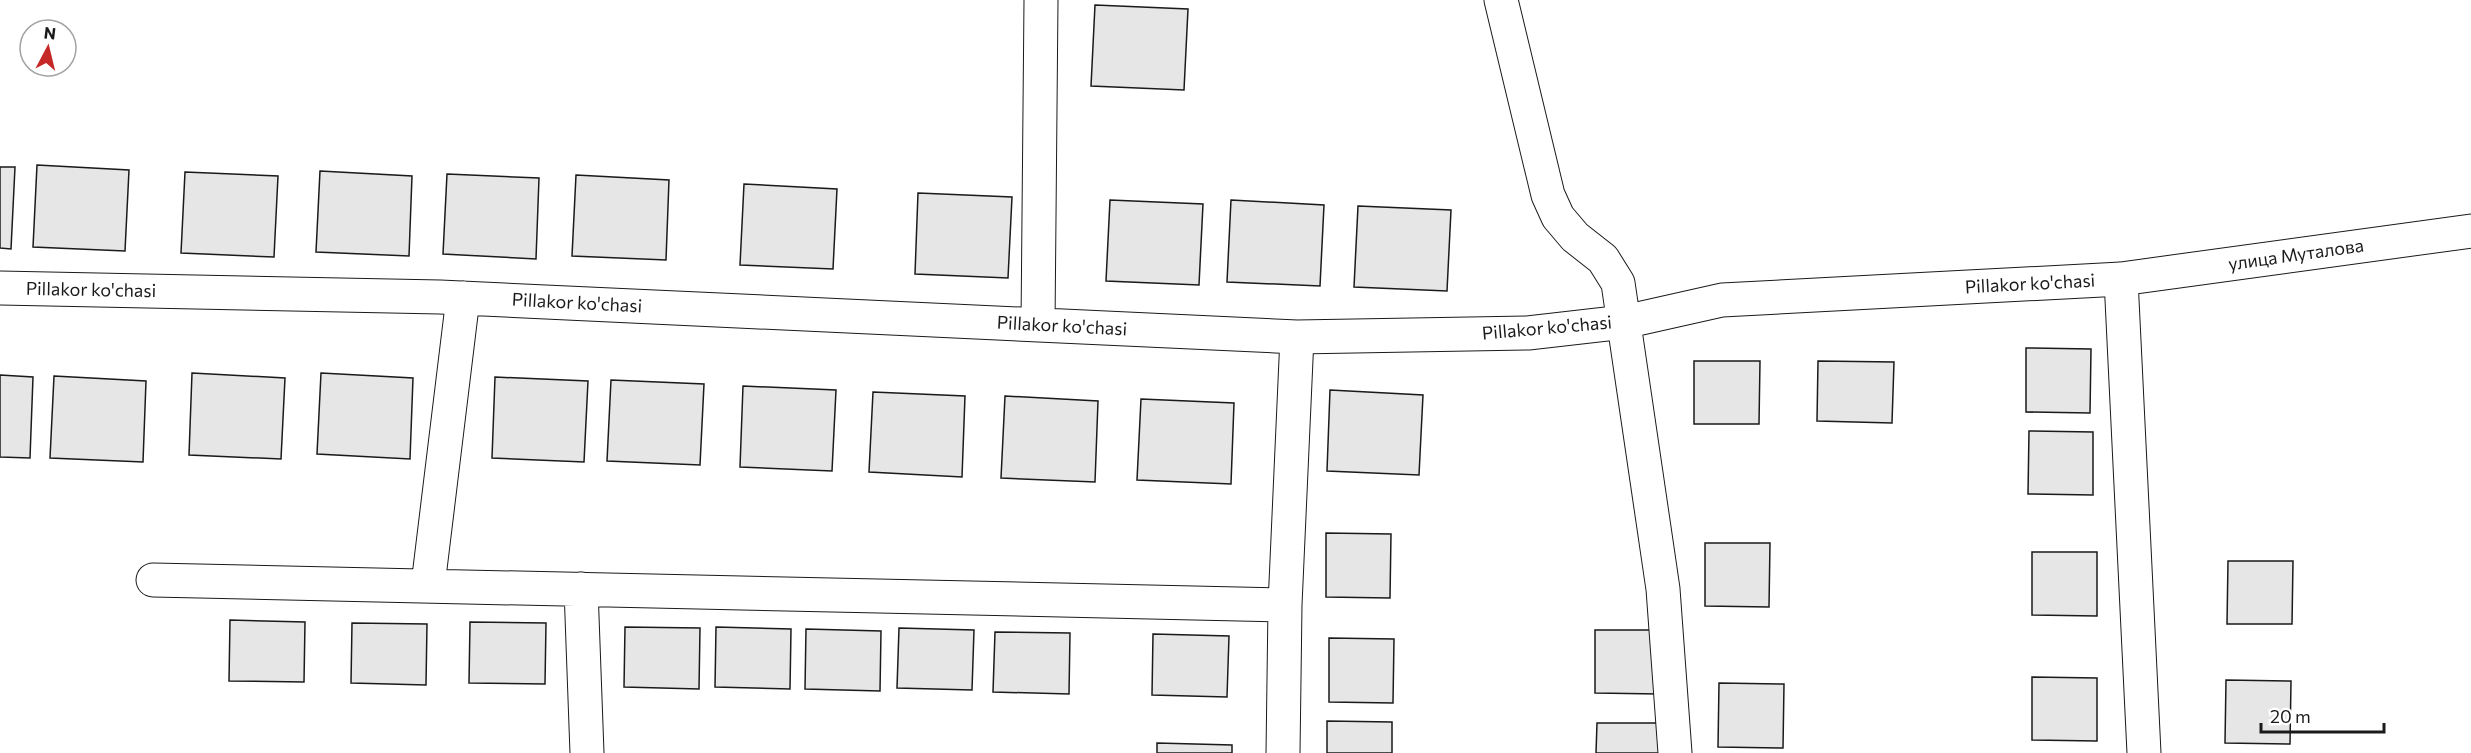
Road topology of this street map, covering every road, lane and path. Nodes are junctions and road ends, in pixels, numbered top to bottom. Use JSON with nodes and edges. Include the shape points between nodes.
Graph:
{"nodes":[{"id":1,"x":1041,"y":0,"type":"edge"},
{"id":2,"x":1501,"y":0,"type":"edge"},
{"id":3,"x":2471,"y":231,"type":"edge"},
{"id":4,"x":2121,"y":279,"type":"junction"},
{"id":5,"x":0,"y":288,"type":"edge"},
{"id":6,"x":463,"y":298,"type":"junction"},
{"id":7,"x":1624,"y":322,"type":"junction"},
{"id":8,"x":1038,"y":325,"type":"junction"},
{"id":9,"x":1298,"y":337,"type":"junction"},
{"id":10,"x":153,"y":580,"type":"dead end"},
{"id":11,"x":428,"y":585,"type":"junction"},
{"id":12,"x":581,"y":589,"type":"junction"},
{"id":13,"x":1285,"y":605,"type":"junction"},
{"id":14,"x":586,"y":753,"type":"edge"},
{"id":15,"x":1283,"y":753,"type":"edge"},
{"id":16,"x":1675,"y":753,"type":"edge"},
{"id":17,"x":2144,"y":753,"type":"edge"}],
"edges":[{"from":1,"to":8,"type":"street"},
{"from":2,"to":7,"type":"street","via":[[1548,195],[1558,217],[1575,237],[1603,259],[1618,283]]},
{"from":3,"to":4,"type":"street","name":"улица Муталова"},
{"from":4,"to":7,"type":"street","name":"Pillakor ko'chasi","via":[[1722,300]]},
{"from":4,"to":17,"type":"street"},
{"from":5,"to":6,"type":"street","name":"Pillakor ko'chasi"},
{"from":6,"to":8,"type":"street","name":"Pillakor ko'chasi"},
{"from":6,"to":11,"type":"street"},
{"from":7,"to":9,"type":"street","name":"Pillakor ko'chasi","via":[[1528,333]]},
{"from":7,"to":16,"type":"street","via":[[1663,589]]},
{"from":8,"to":9,"type":"street","name":"Pillakor ko'chasi"},
{"from":9,"to":13,"type":"street"},
{"from":10,"to":11,"type":"street"},
{"from":11,"to":12,"type":"street"},
{"from":12,"to":13,"type":"street"},
{"from":12,"to":14,"type":"street"},
{"from":13,"to":15,"type":"street"}]}
